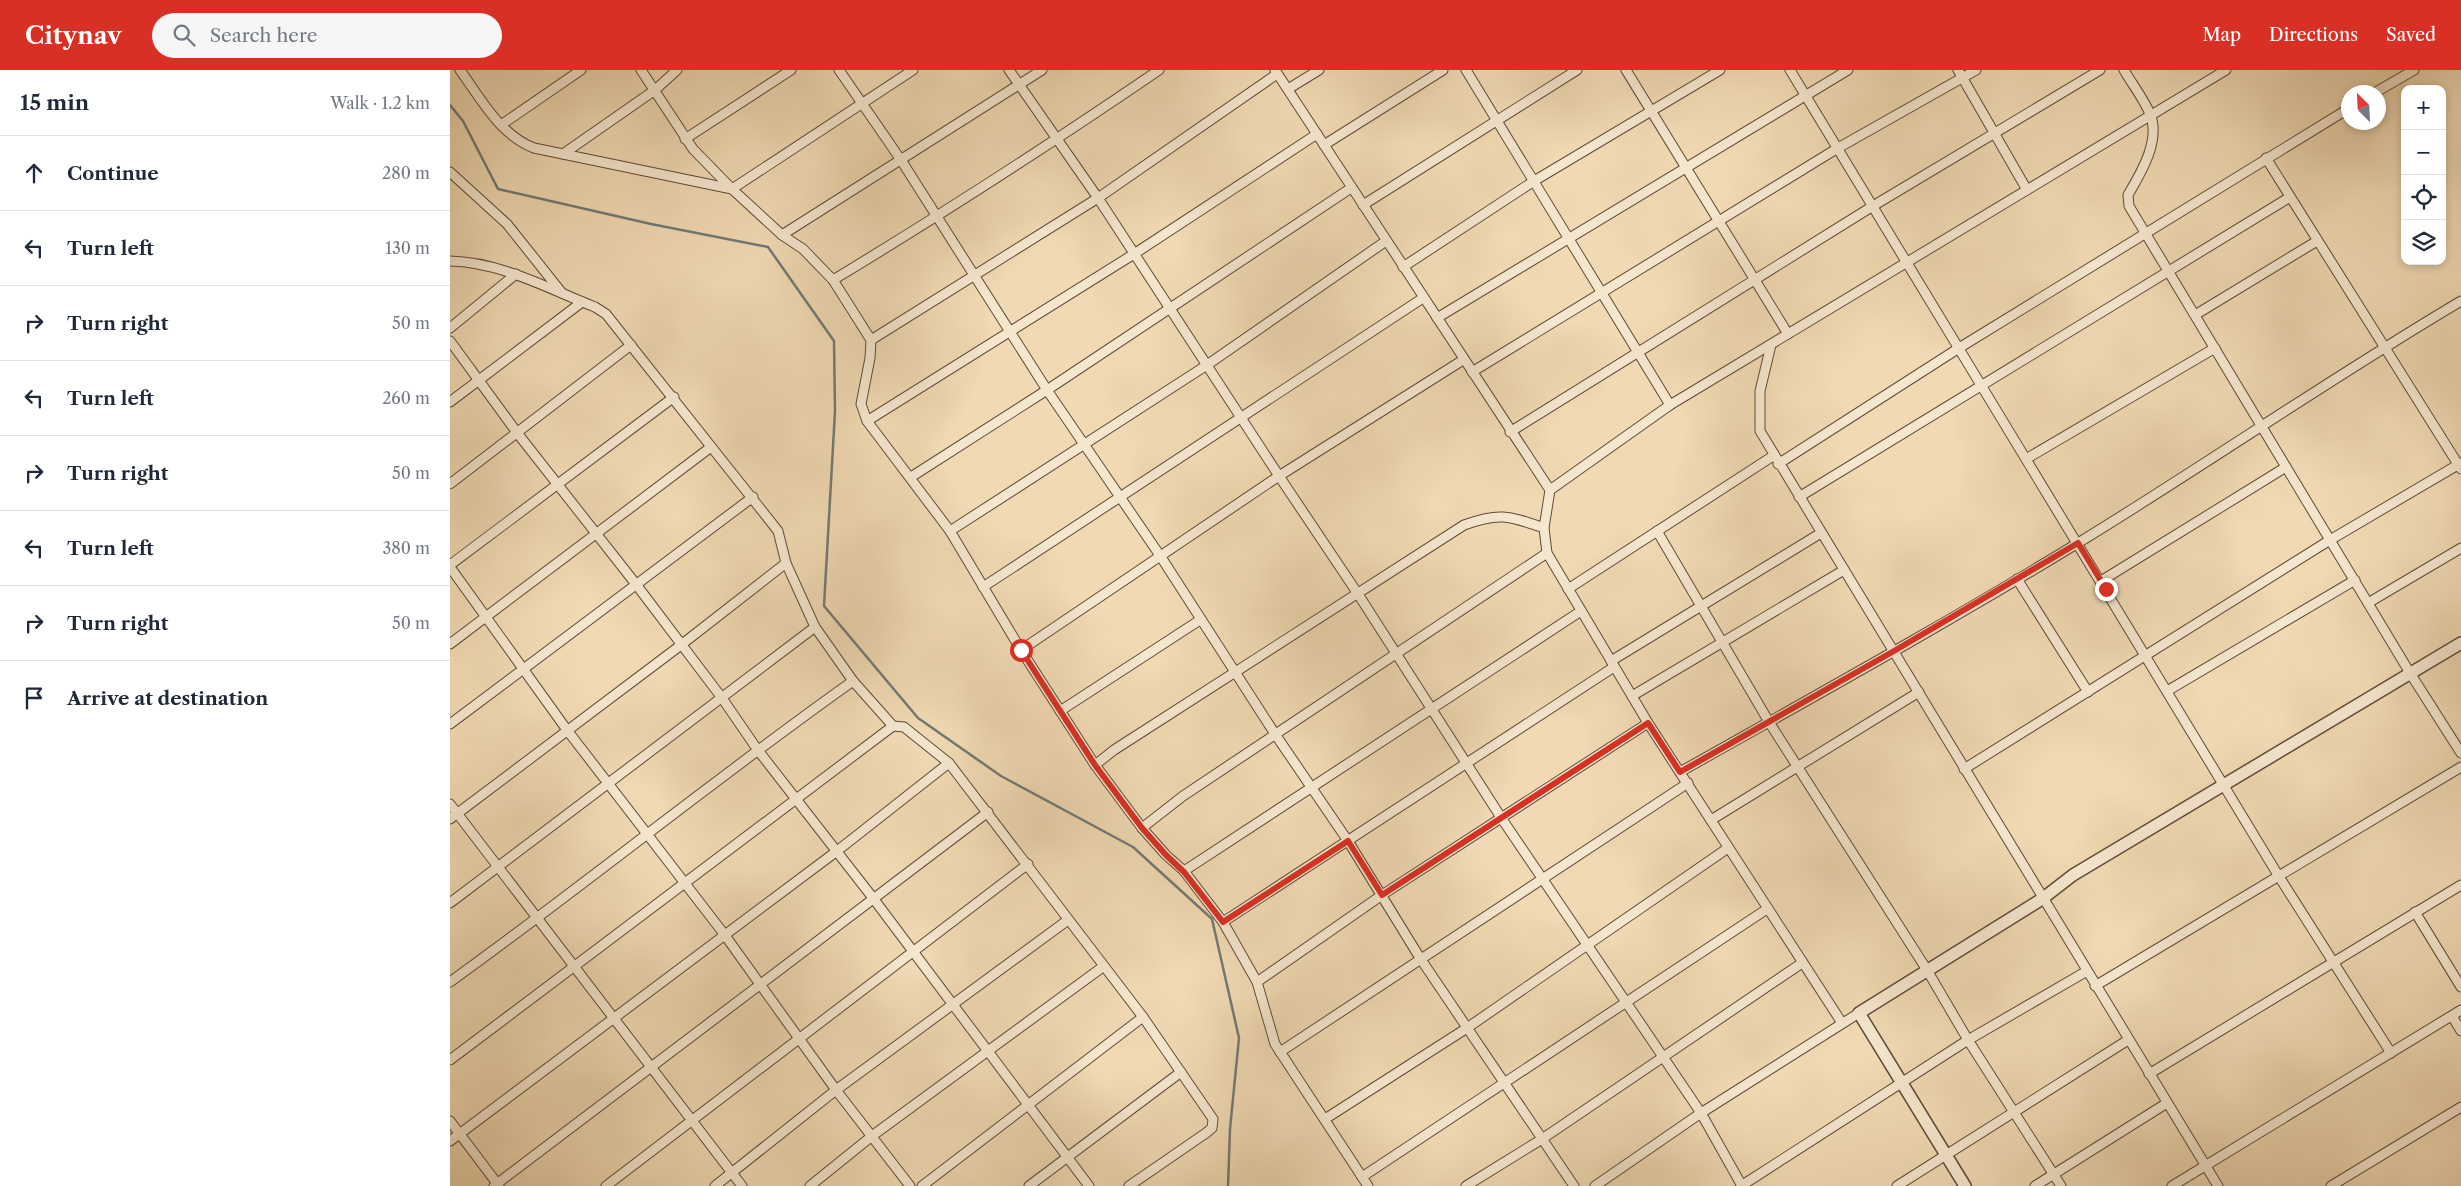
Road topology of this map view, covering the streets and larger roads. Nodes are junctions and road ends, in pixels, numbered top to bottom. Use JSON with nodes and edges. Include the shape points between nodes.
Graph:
{"nodes":[{"id":1,"x":581,"y":70,"type":"edge"},
{"id":2,"x":641,"y":70,"type":"edge"},
{"id":3,"x":677,"y":70,"type":"edge"},
{"id":4,"x":791,"y":70,"type":"edge"},
{"id":5,"x":839,"y":70,"type":"edge"},
{"id":6,"x":913,"y":70,"type":"edge"},
{"id":7,"x":1009,"y":70,"type":"edge"},
{"id":8,"x":1042,"y":70,"type":"edge"},
{"id":9,"x":1160,"y":70,"type":"edge"},
{"id":10,"x":1319,"y":70,"type":"edge"},
{"id":11,"x":1443,"y":70,"type":"edge"},
{"id":12,"x":1466,"y":70,"type":"edge"},
{"id":13,"x":1578,"y":70,"type":"edge"},
{"id":14,"x":1626,"y":70,"type":"edge"},
{"id":15,"x":1720,"y":70,"type":"edge"},
{"id":16,"x":1790,"y":70,"type":"edge"},
{"id":17,"x":1848,"y":70,"type":"edge"},
{"id":18,"x":1976,"y":70,"type":"edge"},
{"id":19,"x":2100,"y":70,"type":"edge"},
{"id":20,"x":2124,"y":70,"type":"edge"},
{"id":21,"x":2226,"y":70,"type":"edge"},
{"id":22,"x":2414,"y":70,"type":"edge"},
{"id":23,"x":464,"y":71,"type":"edge"},
{"id":24,"x":1276,"y":72,"type":"edge"},
{"id":25,"x":1960,"y":74,"type":"edge"},
{"id":26,"x":1020,"y":85,"type":"junction"},
{"id":27,"x":2386,"y":86,"type":"edge"},
{"id":28,"x":1288,"y":89,"type":"junction"},
{"id":29,"x":655,"y":90,"type":"junction"},
{"id":30,"x":1805,"y":95,"type":"junction"},
{"id":31,"x":862,"y":104,"type":"junction"},
{"id":32,"x":1650,"y":110,"type":"junction"},
{"id":33,"x":2341,"y":113,"type":"edge"},
{"id":34,"x":2151,"y":115,"type":"junction"},
{"id":35,"x":1496,"y":120,"type":"junction"},
{"id":36,"x":501,"y":126,"type":"junction"},
{"id":37,"x":1317,"y":134,"type":"junction"},
{"id":38,"x":1994,"y":134,"type":"junction"},
{"id":39,"x":685,"y":139,"type":"junction"},
{"id":40,"x":1058,"y":139,"type":"junction"},
{"id":41,"x":1324,"y":145,"type":"junction"},
{"id":42,"x":1838,"y":148,"type":"junction"},
{"id":43,"x":563,"y":154,"type":"junction"},
{"id":44,"x":2266,"y":158,"type":"junction"},
{"id":45,"x":900,"y":160,"type":"junction"},
{"id":46,"x":1686,"y":168,"type":"junction"},
{"id":47,"x":450,"y":172,"type":"edge"},
{"id":48,"x":1534,"y":181,"type":"junction"},
{"id":49,"x":1351,"y":188,"type":"junction"},
{"id":50,"x":732,"y":190,"type":"junction"},
{"id":51,"x":2027,"y":190,"type":"junction"},
{"id":52,"x":2290,"y":197,"type":"junction"},
{"id":53,"x":1098,"y":198,"type":"junction"},
{"id":54,"x":1363,"y":205,"type":"junction"},
{"id":55,"x":1873,"y":206,"type":"junction"},
{"id":56,"x":937,"y":217,"type":"junction"},
{"id":57,"x":1719,"y":221,"type":"junction"},
{"id":58,"x":2146,"y":233,"type":"junction"},
{"id":59,"x":782,"y":235,"type":"junction"},
{"id":60,"x":1569,"y":239,"type":"junction"},
{"id":61,"x":1386,"y":241,"type":"junction"},
{"id":62,"x":2317,"y":242,"type":"junction"},
{"id":63,"x":1134,"y":254,"type":"junction"},
{"id":64,"x":450,"y":261,"type":"edge"},
{"id":65,"x":1908,"y":262,"type":"junction"},
{"id":66,"x":1403,"y":266,"type":"junction"},
{"id":67,"x":2169,"y":271,"type":"junction"},
{"id":68,"x":516,"y":274,"type":"junction"},
{"id":69,"x":974,"y":275,"type":"junction"},
{"id":70,"x":833,"y":280,"type":"junction"},
{"id":71,"x":1754,"y":280,"type":"junction"},
{"id":72,"x":1602,"y":292,"type":"junction"},
{"id":73,"x":564,"y":295,"type":"junction"},
{"id":74,"x":1423,"y":298,"type":"junction"},
{"id":75,"x":2461,"y":301,"type":"edge"},
{"id":76,"x":582,"y":302,"type":"junction"},
{"id":77,"x":1169,"y":307,"type":"junction"},
{"id":78,"x":2195,"y":315,"type":"junction"},
{"id":79,"x":1437,"y":318,"type":"junction"},
{"id":80,"x":450,"y":328,"type":"edge"},
{"id":81,"x":1010,"y":330,"type":"junction"},
{"id":82,"x":1788,"y":334,"type":"junction"},
{"id":83,"x":871,"y":340,"type":"junction"},
{"id":84,"x":450,"y":341,"type":"edge"},
{"id":85,"x":631,"y":345,"type":"junction"},
{"id":86,"x":1771,"y":345,"type":"junction"},
{"id":87,"x":2383,"y":347,"type":"junction"},
{"id":88,"x":1960,"y":348,"type":"junction"},
{"id":89,"x":2215,"y":348,"type":"junction"},
{"id":90,"x":1638,"y":352,"type":"junction"},
{"id":91,"x":1464,"y":360,"type":"junction"},
{"id":92,"x":1207,"y":364,"type":"junction"},
{"id":93,"x":1472,"y":372,"type":"junction"},
{"id":94,"x":478,"y":380,"type":"junction"},
{"id":95,"x":1982,"y":385,"type":"junction"},
{"id":96,"x":1047,"y":390,"type":"junction"},
{"id":97,"x":674,"y":397,"type":"junction"},
{"id":98,"x":450,"y":402,"type":"edge"},
{"id":99,"x":1670,"y":405,"type":"junction"},
{"id":100,"x":1241,"y":417,"type":"junction"},
{"id":101,"x":867,"y":421,"type":"junction"},
{"id":102,"x":2262,"y":426,"type":"junction"},
{"id":103,"x":1510,"y":432,"type":"junction"},
{"id":104,"x":518,"y":434,"type":"junction"},
{"id":105,"x":1084,"y":444,"type":"junction"},
{"id":106,"x":711,"y":447,"type":"junction"},
{"id":107,"x":2026,"y":458,"type":"junction"},
{"id":108,"x":1776,"y":460,"type":"junction"},
{"id":109,"x":2460,"y":466,"type":"edge"},
{"id":110,"x":2286,"y":467,"type":"junction"},
{"id":111,"x":1279,"y":476,"type":"junction"},
{"id":112,"x":911,"y":477,"type":"junction"},
{"id":113,"x":450,"y":484,"type":"edge"},
{"id":114,"x":556,"y":484,"type":"junction"},
{"id":115,"x":1550,"y":490,"type":"junction"},
{"id":116,"x":1120,"y":496,"type":"junction"},
{"id":117,"x":753,"y":497,"type":"junction"},
{"id":118,"x":1798,"y":497,"type":"junction"},
{"id":119,"x":1544,"y":528,"type":"junction"},
{"id":120,"x":950,"y":531,"type":"junction"},
{"id":121,"x":1657,"y":531,"type":"junction"},
{"id":122,"x":1821,"y":533,"type":"junction"},
{"id":123,"x":596,"y":536,"type":"junction"},
{"id":124,"x":2330,"y":540,"type":"junction"},
{"id":125,"x":2078,"y":543,"type":"junction"},
{"id":126,"x":2461,"y":548,"type":"edge"},
{"id":127,"x":1547,"y":553,"type":"junction"},
{"id":128,"x":1161,"y":557,"type":"junction"},
{"id":129,"x":786,"y":563,"type":"junction"},
{"id":130,"x":450,"y":566,"type":"edge"},
{"id":131,"x":1844,"y":570,"type":"junction"},
{"id":132,"x":2017,"y":579,"type":"junction"},
{"id":133,"x":2355,"y":580,"type":"junction"},
{"id":134,"x":2101,"y":581,"type":"junction"},
{"id":135,"x":635,"y":583,"type":"junction"},
{"id":136,"x":983,"y":587,"type":"junction"},
{"id":137,"x":1568,"y":589,"type":"junction"},
{"id":138,"x":1358,"y":594,"type":"junction"},
{"id":139,"x":2368,"y":602,"type":"junction"},
{"id":140,"x":1700,"y":607,"type":"junction"},
{"id":141,"x":1581,"y":611,"type":"junction"},
{"id":142,"x":486,"y":616,"type":"junction"},
{"id":143,"x":1200,"y":620,"type":"junction"},
{"id":144,"x":815,"y":627,"type":"junction"},
{"id":145,"x":1721,"y":643,"type":"junction"},
{"id":146,"x":2461,"y":643,"type":"edge"},
{"id":147,"x":450,"y":644,"type":"edge"},
{"id":148,"x":681,"y":646,"type":"junction"},
{"id":149,"x":1021,"y":650,"type":"junction"},
{"id":150,"x":1894,"y":651,"type":"junction"},
{"id":151,"x":1397,"y":653,"type":"junction"},
{"id":152,"x":2146,"y":655,"type":"junction"},
{"id":153,"x":1612,"y":664,"type":"junction"},
{"id":154,"x":522,"y":668,"type":"junction"},
{"id":155,"x":1236,"y":673,"type":"junction"},
{"id":156,"x":2410,"y":673,"type":"junction"},
{"id":157,"x":853,"y":681,"type":"junction"},
{"id":158,"x":2167,"y":691,"type":"junction"},
{"id":159,"x":1919,"y":692,"type":"junction"},
{"id":160,"x":2088,"y":692,"type":"junction"},
{"id":161,"x":1632,"y":696,"type":"junction"},
{"id":162,"x":722,"y":698,"type":"junction"},
{"id":163,"x":1432,"y":708,"type":"junction"},
{"id":164,"x":1060,"y":710,"type":"junction"},
{"id":165,"x":1768,"y":722,"type":"junction"},
{"id":166,"x":1648,"y":723,"type":"junction"},
{"id":167,"x":450,"y":724,"type":"edge"},
{"id":168,"x":893,"y":726,"type":"junction"},
{"id":169,"x":567,"y":730,"type":"junction"},
{"id":170,"x":1275,"y":734,"type":"junction"},
{"id":171,"x":757,"y":749,"type":"junction"},
{"id":172,"x":2461,"y":753,"type":"edge"},
{"id":173,"x":949,"y":763,"type":"junction"},
{"id":174,"x":1466,"y":764,"type":"junction"},
{"id":175,"x":1095,"y":765,"type":"junction"},
{"id":176,"x":2461,"y":767,"type":"edge"},
{"id":177,"x":1798,"y":768,"type":"junction"},
{"id":178,"x":1964,"y":769,"type":"junction"},
{"id":179,"x":1680,"y":772,"type":"junction"},
{"id":180,"x":608,"y":783,"type":"junction"},
{"id":181,"x":1688,"y":783,"type":"junction"},
{"id":182,"x":2224,"y":784,"type":"junction"},
{"id":183,"x":1312,"y":788,"type":"junction"},
{"id":184,"x":795,"y":800,"type":"junction"},
{"id":185,"x":450,"y":804,"type":"edge"},
{"id":186,"x":988,"y":812,"type":"junction"},
{"id":187,"x":454,"y":816,"type":"edge"},
{"id":188,"x":1502,"y":819,"type":"junction"},
{"id":189,"x":1711,"y":820,"type":"junction"},
{"id":190,"x":1142,"y":828,"type":"junction"},
{"id":191,"x":646,"y":836,"type":"junction"},
{"id":192,"x":1348,"y":841,"type":"junction"},
{"id":193,"x":1728,"y":848,"type":"junction"},
{"id":194,"x":837,"y":851,"type":"junction"},
{"id":195,"x":1028,"y":864,"type":"junction"},
{"id":196,"x":498,"y":867,"type":"junction"},
{"id":197,"x":1184,"y":872,"type":"junction"},
{"id":198,"x":2278,"y":875,"type":"junction"},
{"id":199,"x":1542,"y":880,"type":"junction"},
{"id":200,"x":683,"y":884,"type":"junction"},
{"id":201,"x":2461,"y":885,"type":"edge"},
{"id":202,"x":1382,"y":895,"type":"junction"},
{"id":203,"x":873,"y":898,"type":"junction"},
{"id":204,"x":2042,"y":898,"type":"junction"},
{"id":205,"x":450,"y":903,"type":"edge"},
{"id":206,"x":1767,"y":909,"type":"junction"},
{"id":207,"x":2415,"y":912,"type":"junction"},
{"id":208,"x":538,"y":918,"type":"junction"},
{"id":209,"x":1068,"y":920,"type":"junction"},
{"id":210,"x":1223,"y":922,"type":"junction"},
{"id":211,"x":724,"y":934,"type":"junction"},
{"id":212,"x":1586,"y":945,"type":"junction"},
{"id":213,"x":913,"y":952,"type":"junction"},
{"id":214,"x":1420,"y":958,"type":"junction"},
{"id":215,"x":2334,"y":961,"type":"junction"},
{"id":216,"x":1802,"y":963,"type":"junction"},
{"id":217,"x":574,"y":966,"type":"junction"},
{"id":218,"x":1104,"y":966,"type":"junction"},
{"id":219,"x":1927,"y":970,"type":"junction"},
{"id":220,"x":2088,"y":971,"type":"junction"},
{"id":221,"x":450,"y":982,"type":"edge"},
{"id":222,"x":1257,"y":982,"type":"junction"},
{"id":223,"x":760,"y":984,"type":"junction"},
{"id":224,"x":2095,"y":986,"type":"junction"},
{"id":225,"x":2461,"y":987,"type":"edge"},
{"id":226,"x":1625,"y":1002,"type":"junction"},
{"id":227,"x":952,"y":1004,"type":"junction"},
{"id":228,"x":2461,"y":1010,"type":"edge"},
{"id":229,"x":1859,"y":1013,"type":"junction"},
{"id":230,"x":2452,"y":1016,"type":"junction"},
{"id":231,"x":613,"y":1017,"type":"junction"},
{"id":232,"x":1142,"y":1017,"type":"junction"},
{"id":233,"x":1842,"y":1023,"type":"junction"},
{"id":234,"x":1467,"y":1028,"type":"junction"},
{"id":235,"x":2461,"y":1031,"type":"edge"},
{"id":236,"x":798,"y":1038,"type":"junction"},
{"id":237,"x":1968,"y":1040,"type":"junction"},
{"id":238,"x":2128,"y":1040,"type":"junction"},
{"id":239,"x":988,"y":1051,"type":"junction"},
{"id":240,"x":1280,"y":1052,"type":"junction"},
{"id":241,"x":2391,"y":1053,"type":"junction"},
{"id":242,"x":1662,"y":1056,"type":"junction"},
{"id":243,"x":450,"y":1060,"type":"edge"},
{"id":244,"x":650,"y":1066,"type":"junction"},
{"id":245,"x":1181,"y":1072,"type":"junction"},
{"id":246,"x":2148,"y":1074,"type":"junction"},
{"id":247,"x":1503,"y":1082,"type":"junction"},
{"id":248,"x":1902,"y":1082,"type":"junction"},
{"id":249,"x":836,"y":1090,"type":"junction"},
{"id":250,"x":2167,"y":1103,"type":"junction"},
{"id":251,"x":1028,"y":1105,"type":"junction"},
{"id":252,"x":2461,"y":1107,"type":"edge"},
{"id":253,"x":2013,"y":1111,"type":"junction"},
{"id":254,"x":1701,"y":1113,"type":"junction"},
{"id":255,"x":1325,"y":1119,"type":"junction"},
{"id":256,"x":450,"y":1121,"type":"edge"},
{"id":257,"x":692,"y":1122,"type":"junction"},
{"id":258,"x":460,"y":1134,"type":"junction"},
{"id":259,"x":872,"y":1136,"type":"junction"},
{"id":260,"x":1542,"y":1139,"type":"junction"},
{"id":261,"x":450,"y":1141,"type":"edge"},
{"id":262,"x":1945,"y":1155,"type":"junction"},
{"id":263,"x":1068,"y":1158,"type":"junction"},
{"id":264,"x":2205,"y":1166,"type":"junction"},
{"id":265,"x":732,"y":1171,"type":"junction"},
{"id":266,"x":2054,"y":1174,"type":"junction"},
{"id":267,"x":1362,"y":1177,"type":"junction"},
{"id":268,"x":497,"y":1185,"type":"edge"},
{"id":269,"x":606,"y":1186,"type":"edge"},
{"id":270,"x":715,"y":1186,"type":"edge"},
{"id":271,"x":742,"y":1186,"type":"edge"},
{"id":272,"x":810,"y":1186,"type":"edge"},
{"id":273,"x":910,"y":1186,"type":"edge"},
{"id":274,"x":922,"y":1186,"type":"edge"},
{"id":275,"x":1029,"y":1186,"type":"edge"},
{"id":276,"x":1089,"y":1186,"type":"edge"},
{"id":277,"x":1129,"y":1186,"type":"edge"},
{"id":278,"x":1368,"y":1186,"type":"edge"},
{"id":279,"x":1466,"y":1186,"type":"edge"},
{"id":280,"x":1574,"y":1186,"type":"edge"},
{"id":281,"x":1595,"y":1186,"type":"edge"},
{"id":282,"x":1742,"y":1186,"type":"edge"},
{"id":283,"x":1898,"y":1186,"type":"edge"},
{"id":284,"x":1964,"y":1186,"type":"edge"},
{"id":285,"x":2035,"y":1186,"type":"edge"},
{"id":286,"x":2061,"y":1186,"type":"edge"},
{"id":287,"x":2172,"y":1186,"type":"edge"},
{"id":288,"x":2218,"y":1186,"type":"edge"},
{"id":289,"x":2332,"y":1186,"type":"edge"}],
"edges":[{"from":1,"to":36,"type":"street"},
{"from":2,"to":29,"type":"street"},
{"from":3,"to":29,"type":"street"},
{"from":4,"to":39,"type":"street"},
{"from":5,"to":31,"type":"street"},
{"from":6,"to":31,"type":"street"},
{"from":7,"to":26,"type":"street"},
{"from":8,"to":26,"type":"street"},
{"from":9,"to":40,"type":"street"},
{"from":10,"to":28,"type":"street"},
{"from":11,"to":41,"type":"street"},
{"from":12,"to":35,"type":"street"},
{"from":13,"to":35,"type":"street"},
{"from":14,"to":32,"type":"street"},
{"from":15,"to":32,"type":"street"},
{"from":16,"to":30,"type":"street"},
{"from":17,"to":30,"type":"street"},
{"from":18,"to":25,"type":"street"},
{"from":19,"to":38,"type":"street"},
{"from":20,"to":34,"type":"street"},
{"from":21,"to":34,"type":"street"},
{"from":22,"to":27,"type":"street"},
{"from":23,"to":36,"type":"street"},
{"from":24,"to":28,"type":"street"},
{"from":24,"to":53,"type":"street"},
{"from":25,"to":38,"type":"street"},
{"from":25,"to":42,"type":"street"},
{"from":26,"to":40,"type":"street"},
{"from":26,"to":45,"type":"street"},
{"from":28,"to":37,"type":"street"},
{"from":29,"to":39,"type":"street"},
{"from":29,"to":43,"type":"street"},
{"from":30,"to":42,"type":"street"},
{"from":30,"to":46,"type":"street"},
{"from":31,"to":45,"type":"street"},
{"from":31,"to":50,"type":"street"},
{"from":32,"to":46,"type":"street"},
{"from":32,"to":48,"type":"street"},
{"from":33,"to":44,"type":"street"},
{"from":34,"to":51,"type":"street"},
{"from":34,"to":58,"type":"street","via":[[2152,146],[2128,195],[2130,206]]},
{"from":35,"to":48,"type":"street"},
{"from":35,"to":54,"type":"street"},
{"from":36,"to":43,"type":"street","via":[[518,142]]},
{"from":37,"to":41,"type":"street"},
{"from":37,"to":63,"type":"street"},
{"from":38,"to":51,"type":"street"},
{"from":38,"to":55,"type":"street"},
{"from":39,"to":50,"type":"street"},
{"from":40,"to":53,"type":"street"},
{"from":40,"to":56,"type":"street"},
{"from":41,"to":49,"type":"street"},
{"from":42,"to":55,"type":"street"},
{"from":42,"to":57,"type":"street"},
{"from":43,"to":50,"type":"street"},
{"from":44,"to":52,"type":"street"},
{"from":44,"to":58,"type":"street"},
{"from":45,"to":56,"type":"street"},
{"from":45,"to":59,"type":"street"},
{"from":46,"to":57,"type":"street"},
{"from":46,"to":60,"type":"street"},
{"from":47,"to":73,"type":"street","via":[[507,224]]},
{"from":48,"to":60,"type":"street"},
{"from":48,"to":66,"type":"street"},
{"from":49,"to":54,"type":"street"},
{"from":49,"to":77,"type":"street"},
{"from":50,"to":59,"type":"street"},
{"from":51,"to":65,"type":"street"},
{"from":52,"to":62,"type":"street"},
{"from":52,"to":67,"type":"street"},
{"from":53,"to":63,"type":"street"},
{"from":53,"to":69,"type":"street"},
{"from":54,"to":61,"type":"street"},
{"from":55,"to":65,"type":"street"},
{"from":55,"to":71,"type":"street"},
{"from":56,"to":69,"type":"street"},
{"from":56,"to":70,"type":"street"},
{"from":57,"to":71,"type":"street"},
{"from":57,"to":72,"type":"street"},
{"from":58,"to":67,"type":"street"},
{"from":58,"to":88,"type":"street"},
{"from":59,"to":70,"type":"street","via":[[802,249]]},
{"from":60,"to":72,"type":"street"},
{"from":60,"to":79,"type":"street"},
{"from":61,"to":66,"type":"street"},
{"from":61,"to":92,"type":"street"},
{"from":62,"to":78,"type":"street"},
{"from":62,"to":87,"type":"street"},
{"from":63,"to":77,"type":"street"},
{"from":63,"to":81,"type":"street"},
{"from":64,"to":68,"type":"street"},
{"from":65,"to":82,"type":"street"},
{"from":65,"to":88,"type":"street"},
{"from":66,"to":74,"type":"street"},
{"from":67,"to":78,"type":"street"},
{"from":67,"to":95,"type":"street"},
{"from":68,"to":73,"type":"street"},
{"from":68,"to":80,"type":"street"},
{"from":69,"to":81,"type":"street"},
{"from":69,"to":83,"type":"street"},
{"from":70,"to":83,"type":"street"},
{"from":71,"to":82,"type":"street"},
{"from":71,"to":90,"type":"street"},
{"from":72,"to":90,"type":"street"},
{"from":72,"to":93,"type":"street"},
{"from":73,"to":76,"type":"street"},
{"from":74,"to":79,"type":"street"},
{"from":74,"to":100,"type":"street"},
{"from":75,"to":87,"type":"street"},
{"from":76,"to":85,"type":"street","via":[[606,314]]},
{"from":76,"to":94,"type":"street"},
{"from":77,"to":92,"type":"street"},
{"from":77,"to":96,"type":"street"},
{"from":78,"to":89,"type":"street"},
{"from":79,"to":91,"type":"street"},
{"from":81,"to":96,"type":"street"},
{"from":81,"to":101,"type":"street"},
{"from":82,"to":86,"type":"street"},
{"from":83,"to":101,"type":"street","via":[[861,404]]},
{"from":84,"to":94,"type":"street"},
{"from":85,"to":97,"type":"street"},
{"from":85,"to":104,"type":"street"},
{"from":86,"to":99,"type":"street"},
{"from":86,"to":108,"type":"street","via":[[1760,391],[1758,416],[1760,431]]},
{"from":87,"to":102,"type":"street"},
{"from":87,"to":109,"type":"street"},
{"from":88,"to":95,"type":"street"},
{"from":88,"to":108,"type":"street"},
{"from":89,"to":102,"type":"street"},
{"from":89,"to":107,"type":"street"},
{"from":90,"to":99,"type":"street"},
{"from":90,"to":103,"type":"street"},
{"from":91,"to":93,"type":"street"},
{"from":91,"to":111,"type":"street"},
{"from":92,"to":100,"type":"street"},
{"from":92,"to":105,"type":"street"},
{"from":93,"to":103,"type":"street"},
{"from":94,"to":98,"type":"street"},
{"from":94,"to":104,"type":"street"},
{"from":95,"to":107,"type":"street"},
{"from":95,"to":118,"type":"street"},
{"from":96,"to":105,"type":"street"},
{"from":96,"to":112,"type":"street"},
{"from":97,"to":106,"type":"street"},
{"from":97,"to":114,"type":"street"},
{"from":99,"to":115,"type":"street"},
{"from":100,"to":111,"type":"street"},
{"from":100,"to":116,"type":"street"},
{"from":101,"to":112,"type":"street"},
{"from":102,"to":110,"type":"street"},
{"from":102,"to":125,"type":"street"},
{"from":103,"to":115,"type":"street"},
{"from":104,"to":113,"type":"street"},
{"from":104,"to":114,"type":"street"},
{"from":105,"to":116,"type":"street"},
{"from":105,"to":120,"type":"street"},
{"from":106,"to":117,"type":"street"},
{"from":106,"to":123,"type":"street"},
{"from":107,"to":125,"type":"street"},
{"from":108,"to":118,"type":"street"},
{"from":108,"to":121,"type":"street"},
{"from":109,"to":124,"type":"street"},
{"from":110,"to":124,"type":"street"},
{"from":110,"to":134,"type":"street"},
{"from":111,"to":128,"type":"street"},
{"from":111,"to":138,"type":"street"},
{"from":112,"to":120,"type":"street"},
{"from":114,"to":123,"type":"street"},
{"from":114,"to":130,"type":"street"},
{"from":115,"to":119,"type":"street"},
{"from":116,"to":128,"type":"street"},
{"from":116,"to":136,"type":"street"},
{"from":117,"to":129,"type":"street","via":[[778,530]]},
{"from":117,"to":135,"type":"street"},
{"from":118,"to":122,"type":"street"},
{"from":119,"to":127,"type":"street"},
{"from":119,"to":138,"type":"street","via":[[1509,516],[1487,516],[1464,525]]},
{"from":120,"to":136,"type":"street"},
{"from":121,"to":137,"type":"street"},
{"from":121,"to":140,"type":"street"},
{"from":122,"to":131,"type":"street"},
{"from":122,"to":140,"type":"street"},
{"from":123,"to":135,"type":"street"},
{"from":123,"to":142,"type":"street"},
{"from":124,"to":133,"type":"street"},
{"from":124,"to":152,"type":"street"},
{"from":125,"to":132,"type":"street"},
{"from":125,"to":134,"type":"street"},
{"from":126,"to":139,"type":"street"},
{"from":127,"to":137,"type":"street"},
{"from":127,"to":151,"type":"street"},
{"from":128,"to":143,"type":"street"},
{"from":128,"to":149,"type":"street"},
{"from":129,"to":144,"type":"street"},
{"from":129,"to":148,"type":"street"},
{"from":130,"to":142,"type":"street"},
{"from":131,"to":145,"type":"street"},
{"from":131,"to":150,"type":"street"},
{"from":132,"to":150,"type":"street"},
{"from":132,"to":160,"type":"street"},
{"from":133,"to":139,"type":"street"},
{"from":133,"to":158,"type":"street"},
{"from":134,"to":152,"type":"street"},
{"from":135,"to":148,"type":"street"},
{"from":135,"to":154,"type":"street"},
{"from":136,"to":149,"type":"street"},
{"from":137,"to":141,"type":"street"},
{"from":138,"to":151,"type":"street"},
{"from":138,"to":155,"type":"street"},
{"from":139,"to":156,"type":"street"},
{"from":140,"to":145,"type":"street"},
{"from":140,"to":153,"type":"street"},
{"from":141,"to":153,"type":"street"},
{"from":141,"to":163,"type":"street"},
{"from":142,"to":147,"type":"street"},
{"from":142,"to":154,"type":"street"},
{"from":143,"to":155,"type":"street"},
{"from":143,"to":164,"type":"street"},
{"from":144,"to":157,"type":"street"},
{"from":144,"to":162,"type":"street"},
{"from":145,"to":161,"type":"street"},
{"from":145,"to":165,"type":"street"},
{"from":146,"to":156,"type":"street"},
{"from":148,"to":162,"type":"street"},
{"from":148,"to":169,"type":"street"},
{"from":149,"to":164,"type":"street"},
{"from":150,"to":159,"type":"street"},
{"from":150,"to":165,"type":"street"},
{"from":151,"to":163,"type":"street"},
{"from":151,"to":170,"type":"street"},
{"from":152,"to":158,"type":"street"},
{"from":152,"to":160,"type":"street"},
{"from":153,"to":161,"type":"street"},
{"from":153,"to":174,"type":"street"},
{"from":154,"to":167,"type":"street"},
{"from":154,"to":169,"type":"street"},
{"from":155,"to":170,"type":"street"},
{"from":155,"to":175,"type":"street"},
{"from":156,"to":172,"type":"street"},
{"from":156,"to":182,"type":"street"},
{"from":157,"to":168,"type":"street"},
{"from":157,"to":171,"type":"street"},
{"from":158,"to":182,"type":"street"},
{"from":159,"to":177,"type":"street"},
{"from":159,"to":178,"type":"street"},
{"from":160,"to":178,"type":"street"},
{"from":161,"to":166,"type":"street"},
{"from":162,"to":171,"type":"street"},
{"from":162,"to":180,"type":"street"},
{"from":163,"to":174,"type":"street"},
{"from":163,"to":183,"type":"street"},
{"from":164,"to":175,"type":"street"},
{"from":165,"to":177,"type":"street"},
{"from":165,"to":179,"type":"street"},
{"from":166,"to":179,"type":"street"},
{"from":166,"to":188,"type":"street"},
{"from":168,"to":173,"type":"street","via":[[904,727]]},
{"from":168,"to":184,"type":"street"},
{"from":169,"to":180,"type":"street"},
{"from":169,"to":187,"type":"street"},
{"from":170,"to":183,"type":"street"},
{"from":170,"to":190,"type":"street"},
{"from":171,"to":184,"type":"street"},
{"from":171,"to":191,"type":"street"},
{"from":173,"to":186,"type":"street"},
{"from":173,"to":194,"type":"street"},
{"from":174,"to":188,"type":"street"},
{"from":174,"to":192,"type":"street"},
{"from":175,"to":190,"type":"street"},
{"from":176,"to":198,"type":"street"},
{"from":177,"to":189,"type":"street"},
{"from":177,"to":219,"type":"street"},
{"from":178,"to":204,"type":"street"},
{"from":179,"to":181,"type":"street"},
{"from":180,"to":191,"type":"street"},
{"from":180,"to":196,"type":"street"},
{"from":181,"to":189,"type":"street"},
{"from":181,"to":199,"type":"street"},
{"from":182,"to":198,"type":"street"},
{"from":182,"to":204,"type":"street","via":[[2073,875]]},
{"from":183,"to":192,"type":"street"},
{"from":183,"to":197,"type":"street"},
{"from":184,"to":194,"type":"street"},
{"from":184,"to":200,"type":"street"},
{"from":185,"to":187,"type":"street"},
{"from":186,"to":195,"type":"street"},
{"from":186,"to":203,"type":"street"},
{"from":187,"to":196,"type":"street"},
{"from":188,"to":199,"type":"street"},
{"from":188,"to":202,"type":"street"},
{"from":189,"to":193,"type":"street"},
{"from":190,"to":197,"type":"street"},
{"from":191,"to":200,"type":"street"},
{"from":191,"to":208,"type":"street"},
{"from":192,"to":202,"type":"street"},
{"from":192,"to":210,"type":"street"},
{"from":193,"to":206,"type":"street"},
{"from":193,"to":212,"type":"street"},
{"from":194,"to":203,"type":"street"},
{"from":194,"to":211,"type":"street"},
{"from":195,"to":209,"type":"street"},
{"from":195,"to":213,"type":"street"},
{"from":196,"to":205,"type":"street"},
{"from":196,"to":208,"type":"street"},
{"from":197,"to":210,"type":"street"},
{"from":198,"to":215,"type":"street"},
{"from":198,"to":224,"type":"street"},
{"from":199,"to":212,"type":"street"},
{"from":199,"to":214,"type":"street"},
{"from":200,"to":211,"type":"street"},
{"from":200,"to":217,"type":"street"},
{"from":201,"to":207,"type":"street"},
{"from":202,"to":214,"type":"street"},
{"from":202,"to":222,"type":"street"},
{"from":203,"to":213,"type":"street"},
{"from":203,"to":223,"type":"street"},
{"from":204,"to":219,"type":"street"},
{"from":204,"to":220,"type":"street"},
{"from":206,"to":216,"type":"street"},
{"from":206,"to":226,"type":"street"},
{"from":207,"to":215,"type":"street"},
{"from":207,"to":225,"type":"street"},
{"from":208,"to":217,"type":"street"},
{"from":208,"to":221,"type":"street"},
{"from":209,"to":218,"type":"street"},
{"from":209,"to":227,"type":"street"},
{"from":210,"to":222,"type":"street"},
{"from":211,"to":223,"type":"street"},
{"from":211,"to":231,"type":"street"},
{"from":212,"to":226,"type":"street"},
{"from":212,"to":234,"type":"street"},
{"from":213,"to":227,"type":"street"},
{"from":213,"to":236,"type":"street"},
{"from":214,"to":234,"type":"street"},
{"from":214,"to":240,"type":"street"},
{"from":215,"to":241,"type":"street"},
{"from":215,"to":246,"type":"street"},
{"from":216,"to":233,"type":"street"},
{"from":216,"to":242,"type":"street"},
{"from":217,"to":231,"type":"street"},
{"from":217,"to":243,"type":"street"},
{"from":218,"to":232,"type":"street"},
{"from":218,"to":239,"type":"street"},
{"from":219,"to":229,"type":"street"},
{"from":219,"to":237,"type":"street"},
{"from":220,"to":224,"type":"street"},
{"from":220,"to":237,"type":"street"},
{"from":222,"to":240,"type":"street"},
{"from":223,"to":236,"type":"street"},
{"from":223,"to":244,"type":"street"},
{"from":224,"to":238,"type":"street"},
{"from":226,"to":242,"type":"street"},
{"from":226,"to":247,"type":"street"},
{"from":227,"to":239,"type":"street"},
{"from":227,"to":249,"type":"street"},
{"from":228,"to":230,"type":"street"},
{"from":229,"to":233,"type":"street"},
{"from":229,"to":248,"type":"street"},
{"from":230,"to":235,"type":"street"},
{"from":230,"to":241,"type":"street"},
{"from":231,"to":244,"type":"street"},
{"from":231,"to":258,"type":"street"},
{"from":232,"to":245,"type":"street"},
{"from":232,"to":251,"type":"street"},
{"from":233,"to":254,"type":"street"},
{"from":234,"to":247,"type":"street"},
{"from":234,"to":255,"type":"street"},
{"from":236,"to":249,"type":"street"},
{"from":236,"to":257,"type":"street"},
{"from":237,"to":248,"type":"street"},
{"from":237,"to":253,"type":"street"},
{"from":238,"to":246,"type":"street"},
{"from":238,"to":253,"type":"street"},
{"from":239,"to":251,"type":"street"},
{"from":239,"to":259,"type":"street"},
{"from":240,"to":255,"type":"street"},
{"from":241,"to":264,"type":"street"},
{"from":242,"to":254,"type":"street"},
{"from":242,"to":260,"type":"street"},
{"from":244,"to":257,"type":"street"},
{"from":244,"to":268,"type":"street"},
{"from":245,"to":263,"type":"street"},
{"from":245,"to":277,"type":"street","via":[[1213,1119],[1212,1128]]},
{"from":246,"to":250,"type":"street"},
{"from":247,"to":260,"type":"street"},
{"from":247,"to":267,"type":"street"},
{"from":248,"to":262,"type":"street"},
{"from":248,"to":282,"type":"street"},
{"from":249,"to":259,"type":"street"},
{"from":249,"to":265,"type":"street"},
{"from":250,"to":264,"type":"street"},
{"from":250,"to":266,"type":"street"},
{"from":251,"to":263,"type":"street"},
{"from":251,"to":274,"type":"street"},
{"from":252,"to":289,"type":"street"},
{"from":253,"to":262,"type":"street"},
{"from":253,"to":266,"type":"street"},
{"from":254,"to":281,"type":"street"},
{"from":254,"to":282,"type":"street"},
{"from":255,"to":267,"type":"street"},
{"from":256,"to":258,"type":"street"},
{"from":257,"to":265,"type":"street"},
{"from":257,"to":269,"type":"street"},
{"from":258,"to":261,"type":"street"},
{"from":258,"to":268,"type":"street"},
{"from":259,"to":272,"type":"street"},
{"from":259,"to":273,"type":"street"},
{"from":260,"to":279,"type":"street"},
{"from":260,"to":280,"type":"street"},
{"from":262,"to":283,"type":"street"},
{"from":262,"to":284,"type":"street"},
{"from":263,"to":275,"type":"street"},
{"from":263,"to":276,"type":"street"},
{"from":264,"to":287,"type":"street"},
{"from":264,"to":288,"type":"street"},
{"from":265,"to":270,"type":"street"},
{"from":265,"to":271,"type":"street"},
{"from":266,"to":285,"type":"street"},
{"from":266,"to":286,"type":"street"},
{"from":267,"to":278,"type":"street"}]}
